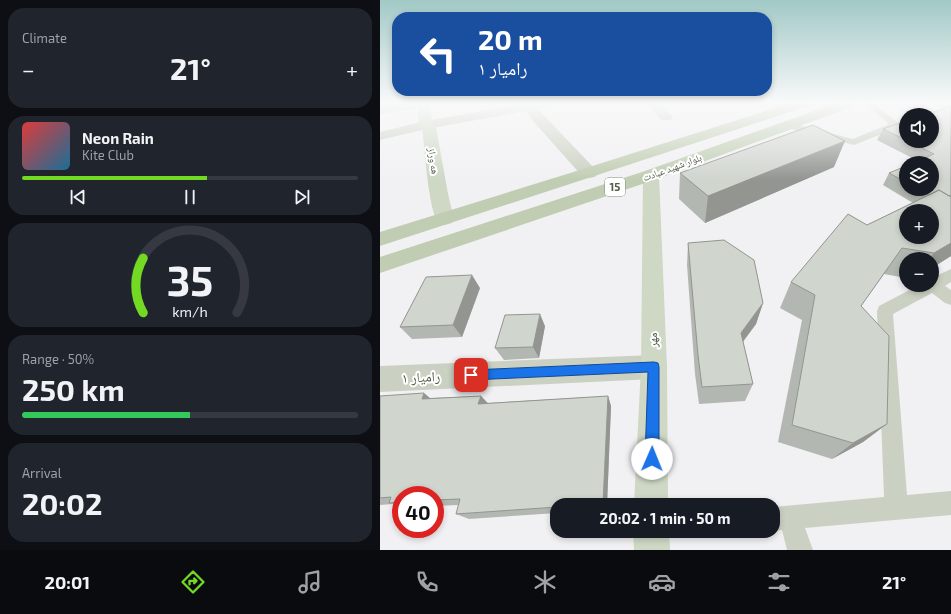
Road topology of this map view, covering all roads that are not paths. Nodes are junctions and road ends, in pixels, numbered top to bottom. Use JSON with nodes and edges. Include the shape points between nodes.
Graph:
{"nodes":[{"id":1,"x":411,"y":129,"type":"edge"},
{"id":2,"x":429,"y":129,"type":"edge"},
{"id":3,"x":548,"y":129,"type":"edge"},
{"id":4,"x":725,"y":129,"type":"edge"},
{"id":5,"x":777,"y":129,"type":"edge"},
{"id":6,"x":801,"y":129,"type":"edge"},
{"id":7,"x":887,"y":129,"type":"edge"},
{"id":8,"x":380,"y":136,"type":"edge"},
{"id":9,"x":589,"y":173,"type":"junction"},
{"id":10,"x":651,"y":175,"type":"junction"},
{"id":11,"x":445,"y":219,"type":"junction"},
{"id":12,"x":380,"y":238,"type":"edge"},
{"id":13,"x":380,"y":265,"type":"edge"},
{"id":14,"x":951,"y":275,"type":"edge"},
{"id":15,"x":939,"y":282,"type":"edge"},
{"id":16,"x":939,"y":289,"type":"edge"},
{"id":17,"x":921,"y":292,"type":"edge"},
{"id":18,"x":951,"y":299,"type":"edge"},
{"id":19,"x":654,"y":367,"type":"junction"},
{"id":20,"x":380,"y":379,"type":"edge"},
{"id":21,"x":653,"y":498,"type":"edge"},
{"id":22,"x":951,"y":503,"type":"edge"},
{"id":23,"x":896,"y":507,"type":"junction"},
{"id":24,"x":782,"y":518,"type":"edge"},
{"id":25,"x":800,"y":550,"type":"edge"}],
"edges":[{"from":1,"to":8,"type":"street"},
{"from":2,"to":11,"type":"street","name":"هه وراز"},
{"from":3,"to":9,"type":"street"},
{"from":4,"to":9,"type":"main road","name":"بلوار شهید عبادت","number":"15"},
{"from":5,"to":10,"type":"main road","name":"بلوار شهید عبادت","number":"15"},
{"from":6,"to":7,"type":"lane","via":[[854,142]]},
{"from":9,"to":11,"type":"main road","name":"بلوار شهید عبادت","number":"15"},
{"from":10,"to":13,"type":"main road","name":"بلوار شهید عبادت","number":"15"},
{"from":10,"to":19,"type":"street","name":"مهر"},
{"from":11,"to":12,"type":"main road","name":"بلوار شهید عبادت","number":"15"},
{"from":14,"to":15,"type":"lane"},
{"from":16,"to":18,"type":"lane"},
{"from":17,"to":23,"type":"lane","via":[[885,311]]},
{"from":19,"to":20,"type":"street","name":"رامیار ۱"},
{"from":19,"to":21,"type":"street","name":"مهر"},
{"from":22,"to":23,"type":"lane"},
{"from":23,"to":24,"type":"lane"},
{"from":24,"to":25,"type":"lane"}]}
